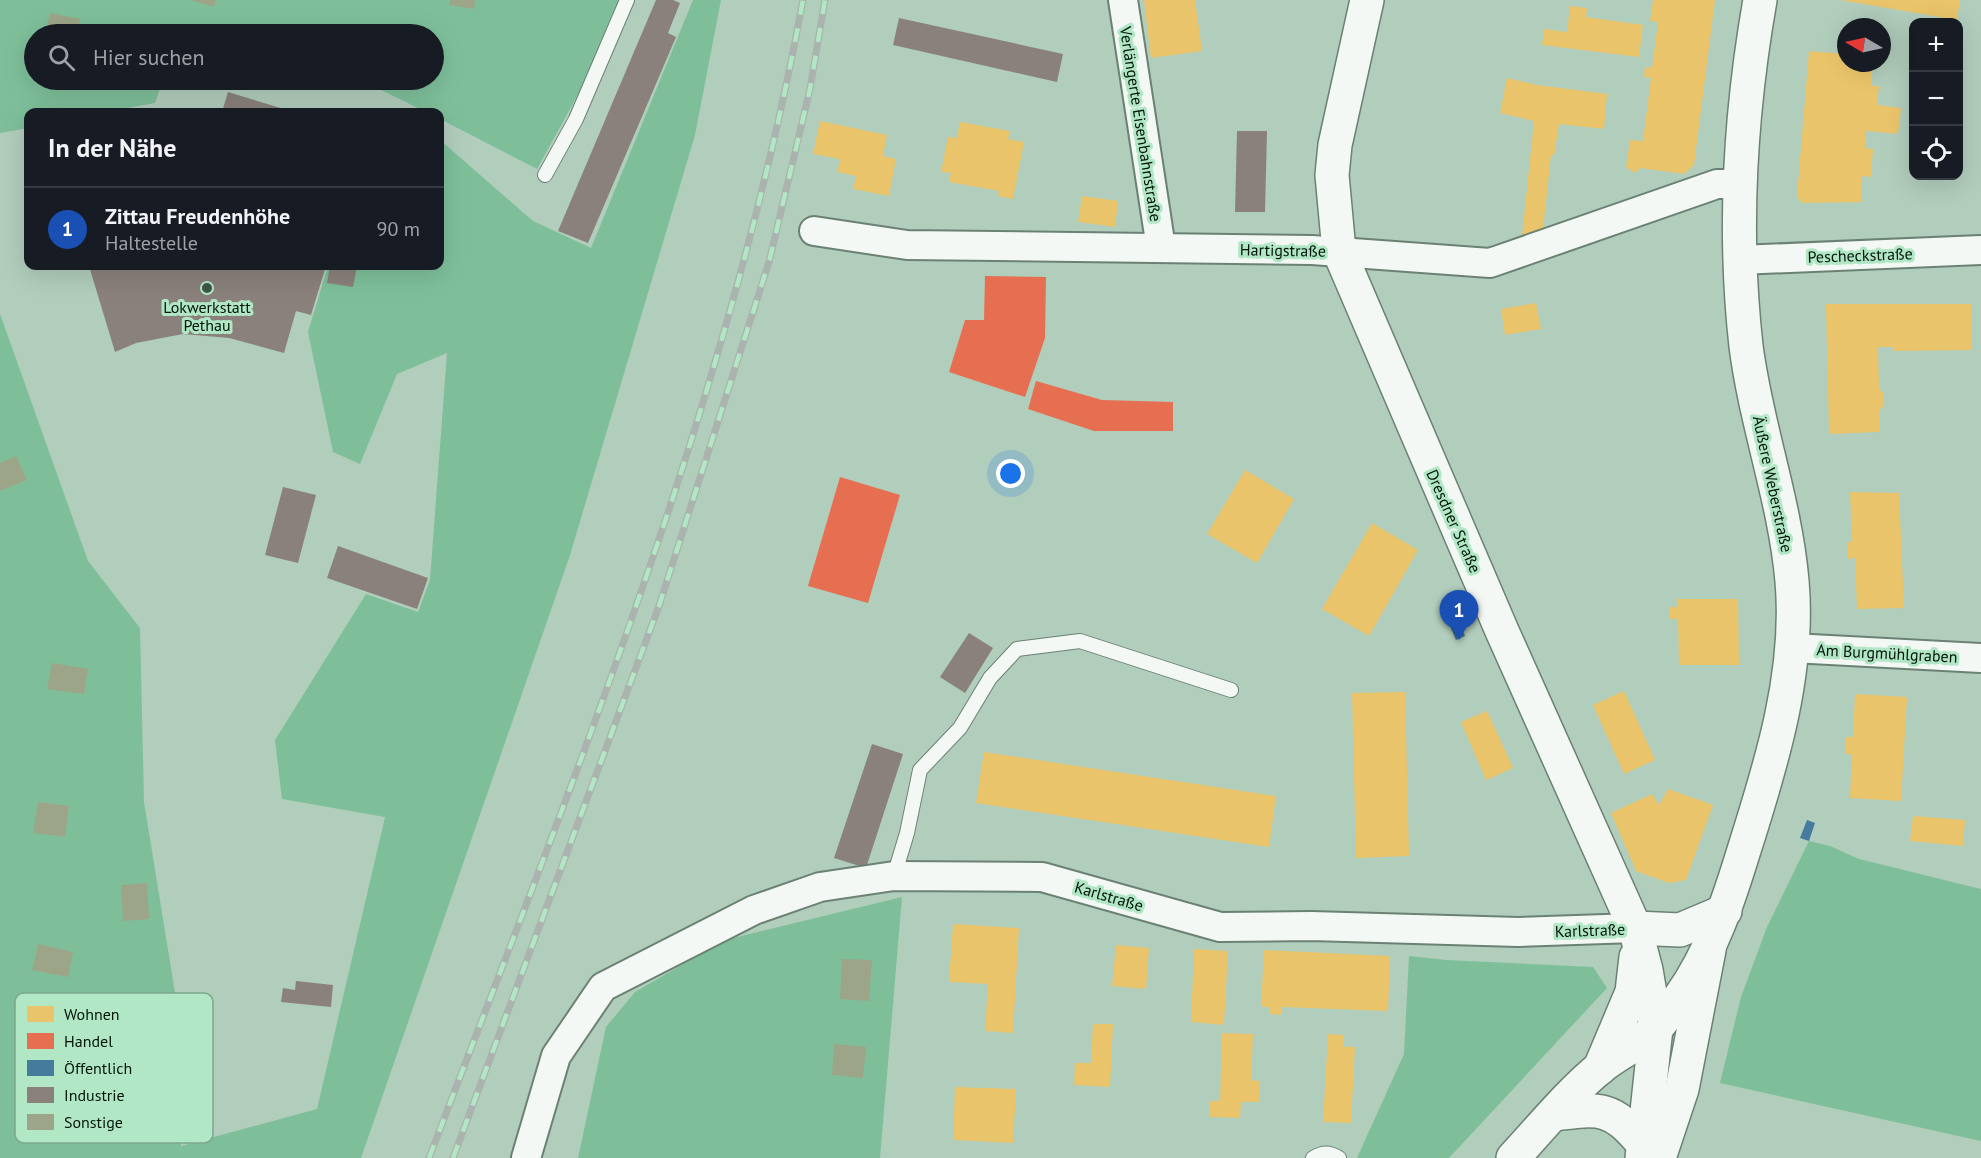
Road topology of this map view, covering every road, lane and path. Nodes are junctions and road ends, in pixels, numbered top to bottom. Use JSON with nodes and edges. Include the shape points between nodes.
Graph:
{"nodes":[{"id":1,"x":627,"y":0,"type":"edge"},
{"id":2,"x":1123,"y":0,"type":"edge"},
{"id":3,"x":1367,"y":0,"type":"edge"},
{"id":4,"x":1760,"y":0,"type":"edge"},
{"id":5,"x":544,"y":175,"type":"dead end"},
{"id":6,"x":1739,"y":184,"type":"junction"},
{"id":7,"x":814,"y":231,"type":"dead end"},
{"id":8,"x":1161,"y":248,"type":"junction"},
{"id":9,"x":1981,"y":250,"type":"edge"},
{"id":10,"x":1339,"y":251,"type":"junction"},
{"id":11,"x":1739,"y":260,"type":"junction"},
{"id":12,"x":1792,"y":648,"type":"junction"},
{"id":13,"x":1981,"y":658,"type":"edge"},
{"id":14,"x":1231,"y":690,"type":"dead end"},
{"id":15,"x":894,"y":876,"type":"junction"},
{"id":16,"x":1725,"y":911,"type":"junction"},
{"id":17,"x":1635,"y":928,"type":"junction"},
{"id":18,"x":1710,"y":944,"type":"junction"},
{"id":19,"x":1656,"y":1028,"type":"junction"},
{"id":20,"x":1600,"y":1068,"type":"junction"},
{"id":21,"x":1554,"y":1114,"type":"junction"},
{"id":22,"x":1648,"y":1153,"type":"edge"},
{"id":23,"x":526,"y":1158,"type":"edge"},
{"id":24,"x":1312,"y":1158,"type":"edge"},
{"id":25,"x":1339,"y":1158,"type":"edge"},
{"id":26,"x":1513,"y":1158,"type":"edge"}],
"edges":[{"from":1,"to":5,"type":"lane","via":[[576,119]]},
{"from":2,"to":8,"type":"street","name":"Verlängerte Eisenbahnstraße"},
{"from":3,"to":10,"type":"main road","name":"Dresdner Straße","via":[[1335,145],[1332,175]]},
{"from":4,"to":6,"type":"main road","name":"Äußere Weberstraße","via":[[1748,66]]},
{"from":6,"to":10,"type":"street","name":"Hartigstraße","via":[[1717,184],[1490,263]]},
{"from":6,"to":11,"type":"main road","name":"Äußere Weberstraße"},
{"from":7,"to":8,"type":"street","name":"Hartigstraße","via":[[907,245]]},
{"from":8,"to":10,"type":"street","name":"Hartigstraße"},
{"from":9,"to":11,"type":"street","name":"Pescheckstraße"},
{"from":10,"to":17,"type":"main road","name":"Dresdner Straße"},
{"from":11,"to":12,"type":"main road","name":"Äußere Weberstraße","via":[[1747,347],[1785,529],[1792,583]]},
{"from":12,"to":13,"type":"street","name":"Am Burgmühlgraben"},
{"from":12,"to":16,"type":"main road","name":"Äußere Weberstraße","via":[[1782,716]]},
{"from":14,"to":15,"type":"lane","via":[[1080,640],[1017,649],[990,678],[960,728],[920,770]]},
{"from":15,"to":17,"type":"street","name":"Karlstraße","via":[[1042,877],[1220,927],[1518,932]]},
{"from":15,"to":23,"type":"street","name":"Karlstraße","via":[[820,887],[767,904],[603,987],[556,1056]]},
{"from":16,"to":17,"type":"main road","via":[[1680,930]]},
{"from":16,"to":18,"type":"main road","name":"Äußere Weberstraße"},
{"from":17,"to":19,"type":"main road","name":"Dresdner Straße"},
{"from":17,"to":20,"type":"main road","via":[[1632,992]]},
{"from":18,"to":19,"type":"main road","name":"Äußere Weberstraße","via":[[1682,994]]},
{"from":18,"to":22,"type":"main road","via":[[1682,1089]]},
{"from":19,"to":20,"type":"main road"},
{"from":19,"to":22,"type":"main road"},
{"from":20,"to":21,"type":"main road"},
{"from":21,"to":22,"type":"main road","via":[[1607,1112],[1625,1123]]},
{"from":21,"to":26,"type":"main road"},
{"from":24,"to":25,"type":"lane","via":[[1330,1153]]}]}
